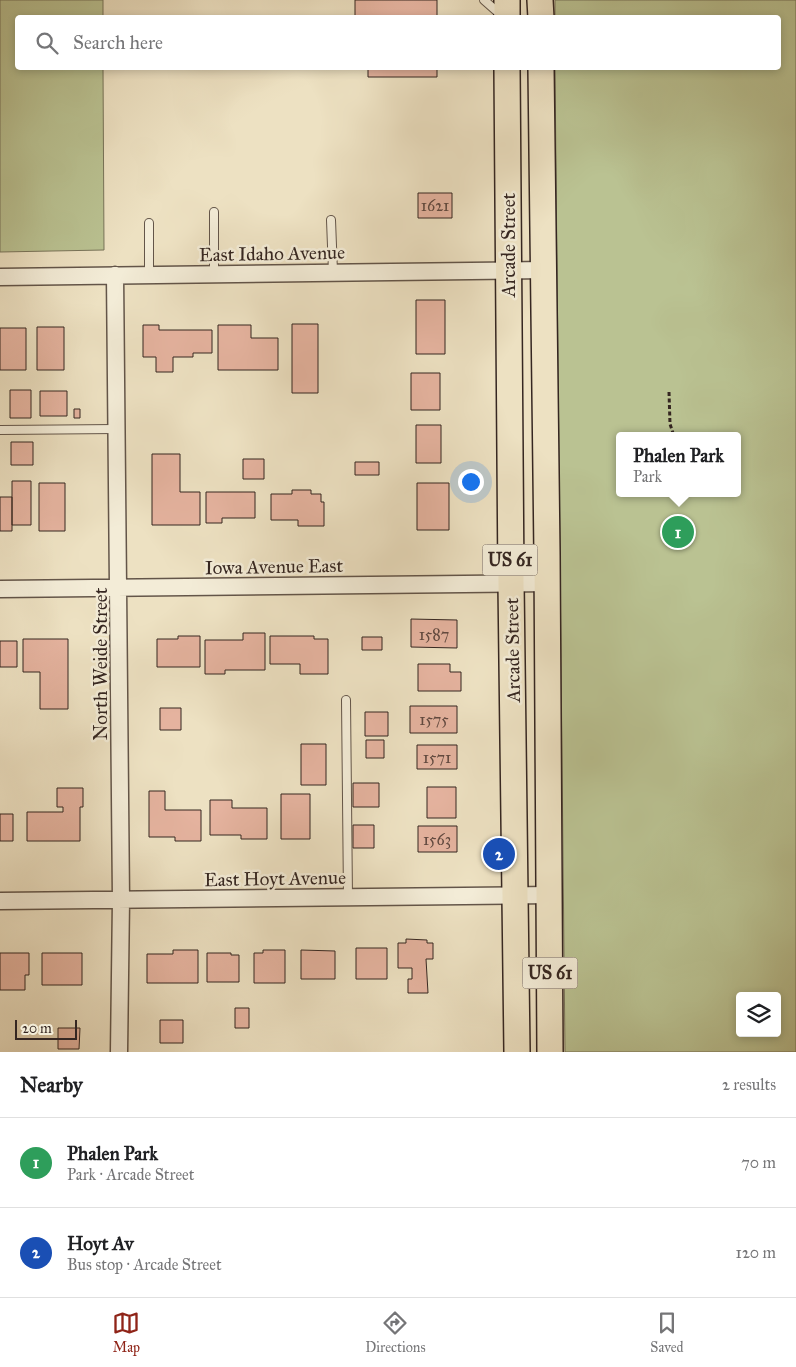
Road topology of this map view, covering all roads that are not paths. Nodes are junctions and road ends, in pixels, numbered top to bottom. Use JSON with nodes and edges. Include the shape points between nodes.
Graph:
{"nodes":[{"id":1,"x":484,"y":0,"type":"edge"},
{"id":2,"x":507,"y":0,"type":"edge"},
{"id":3,"x":540,"y":0,"type":"edge"},
{"id":4,"x":502,"y":15,"type":"edge"},
{"id":5,"x":506,"y":15,"type":"edge"},
{"id":6,"x":540,"y":15,"type":"edge"},
{"id":7,"x":507,"y":70,"type":"edge"},
{"id":8,"x":541,"y":70,"type":"edge"},
{"id":9,"x":214,"y":212,"type":"dead end"},
{"id":10,"x":331,"y":220,"type":"dead end"},
{"id":11,"x":149,"y":223,"type":"dead end"},
{"id":12,"x":508,"y":270,"type":"junction"},
{"id":13,"x":544,"y":270,"type":"junction"},
{"id":14,"x":333,"y":272,"type":"junction"},
{"id":15,"x":214,"y":274,"type":"junction"},
{"id":16,"x":115,"y":275,"type":"junction"},
{"id":17,"x":149,"y":275,"type":"junction"},
{"id":18,"x":0,"y":276,"type":"edge"},
{"id":19,"x":117,"y":429,"type":"junction"},
{"id":20,"x":0,"y":430,"type":"edge"},
{"id":21,"x":510,"y":583,"type":"junction"},
{"id":22,"x":548,"y":583,"type":"junction"},
{"id":23,"x":119,"y":588,"type":"junction"},
{"id":24,"x":0,"y":589,"type":"edge"},
{"id":25,"x":346,"y":700,"type":"dead end"},
{"id":26,"x":516,"y":895,"type":"junction"},
{"id":27,"x":550,"y":895,"type":"junction"},
{"id":28,"x":348,"y":897,"type":"junction"},
{"id":29,"x":121,"y":900,"type":"junction"},
{"id":30,"x":0,"y":901,"type":"edge"},
{"id":31,"x":119,"y":1052,"type":"edge"},
{"id":32,"x":517,"y":1052,"type":"edge"},
{"id":33,"x":550,"y":1052,"type":"edge"}],
"edges":[{"from":1,"to":4,"type":"lane"},
{"from":2,"to":5,"type":"main road"},
{"from":3,"to":6,"type":"main road"},
{"from":7,"to":12,"type":"main road","name":"Arcade Street","number":"US 61"},
{"from":8,"to":13,"type":"main road","name":"Arcade Street","number":"US 61"},
{"from":9,"to":15,"type":"lane"},
{"from":10,"to":14,"type":"lane"},
{"from":11,"to":17,"type":"lane"},
{"from":12,"to":13,"type":"street","name":"East Idaho Avenue"},
{"from":12,"to":14,"type":"street","name":"East Idaho Avenue"},
{"from":12,"to":21,"type":"main road","name":"Arcade Street","number":"US 61"},
{"from":13,"to":22,"type":"main road","name":"Arcade Street","number":"US 61"},
{"from":14,"to":15,"type":"street","name":"East Idaho Avenue"},
{"from":15,"to":17,"type":"street","name":"East Idaho Avenue"},
{"from":16,"to":17,"type":"street","name":"East Idaho Avenue"},
{"from":16,"to":18,"type":"street","name":"East Idaho Avenue"},
{"from":16,"to":19,"type":"street","name":"North Weide Street"},
{"from":19,"to":20,"type":"lane"},
{"from":19,"to":23,"type":"street","name":"North Weide Street"},
{"from":21,"to":22,"type":"street","name":"Iowa Avenue East"},
{"from":21,"to":23,"type":"street","name":"Iowa Avenue East"},
{"from":21,"to":26,"type":"main road","name":"Arcade Street","number":"US 61"},
{"from":22,"to":27,"type":"main road","name":"Arcade Street","number":"US 61"},
{"from":23,"to":24,"type":"street","name":"Iowa Avenue East"},
{"from":23,"to":29,"type":"street","name":"North Weide Street"},
{"from":25,"to":28,"type":"lane"},
{"from":26,"to":27,"type":"street","name":"East Hoyt Avenue"},
{"from":26,"to":28,"type":"street","name":"East Hoyt Avenue"},
{"from":26,"to":32,"type":"main road","name":"Arcade Street","number":"US 61"},
{"from":27,"to":33,"type":"main road","name":"Arcade Street","number":"US 61"},
{"from":28,"to":29,"type":"street","name":"East Hoyt Avenue"},
{"from":29,"to":30,"type":"street","name":"East Hoyt Avenue"},
{"from":29,"to":31,"type":"street","name":"North Weide Street"}]}
